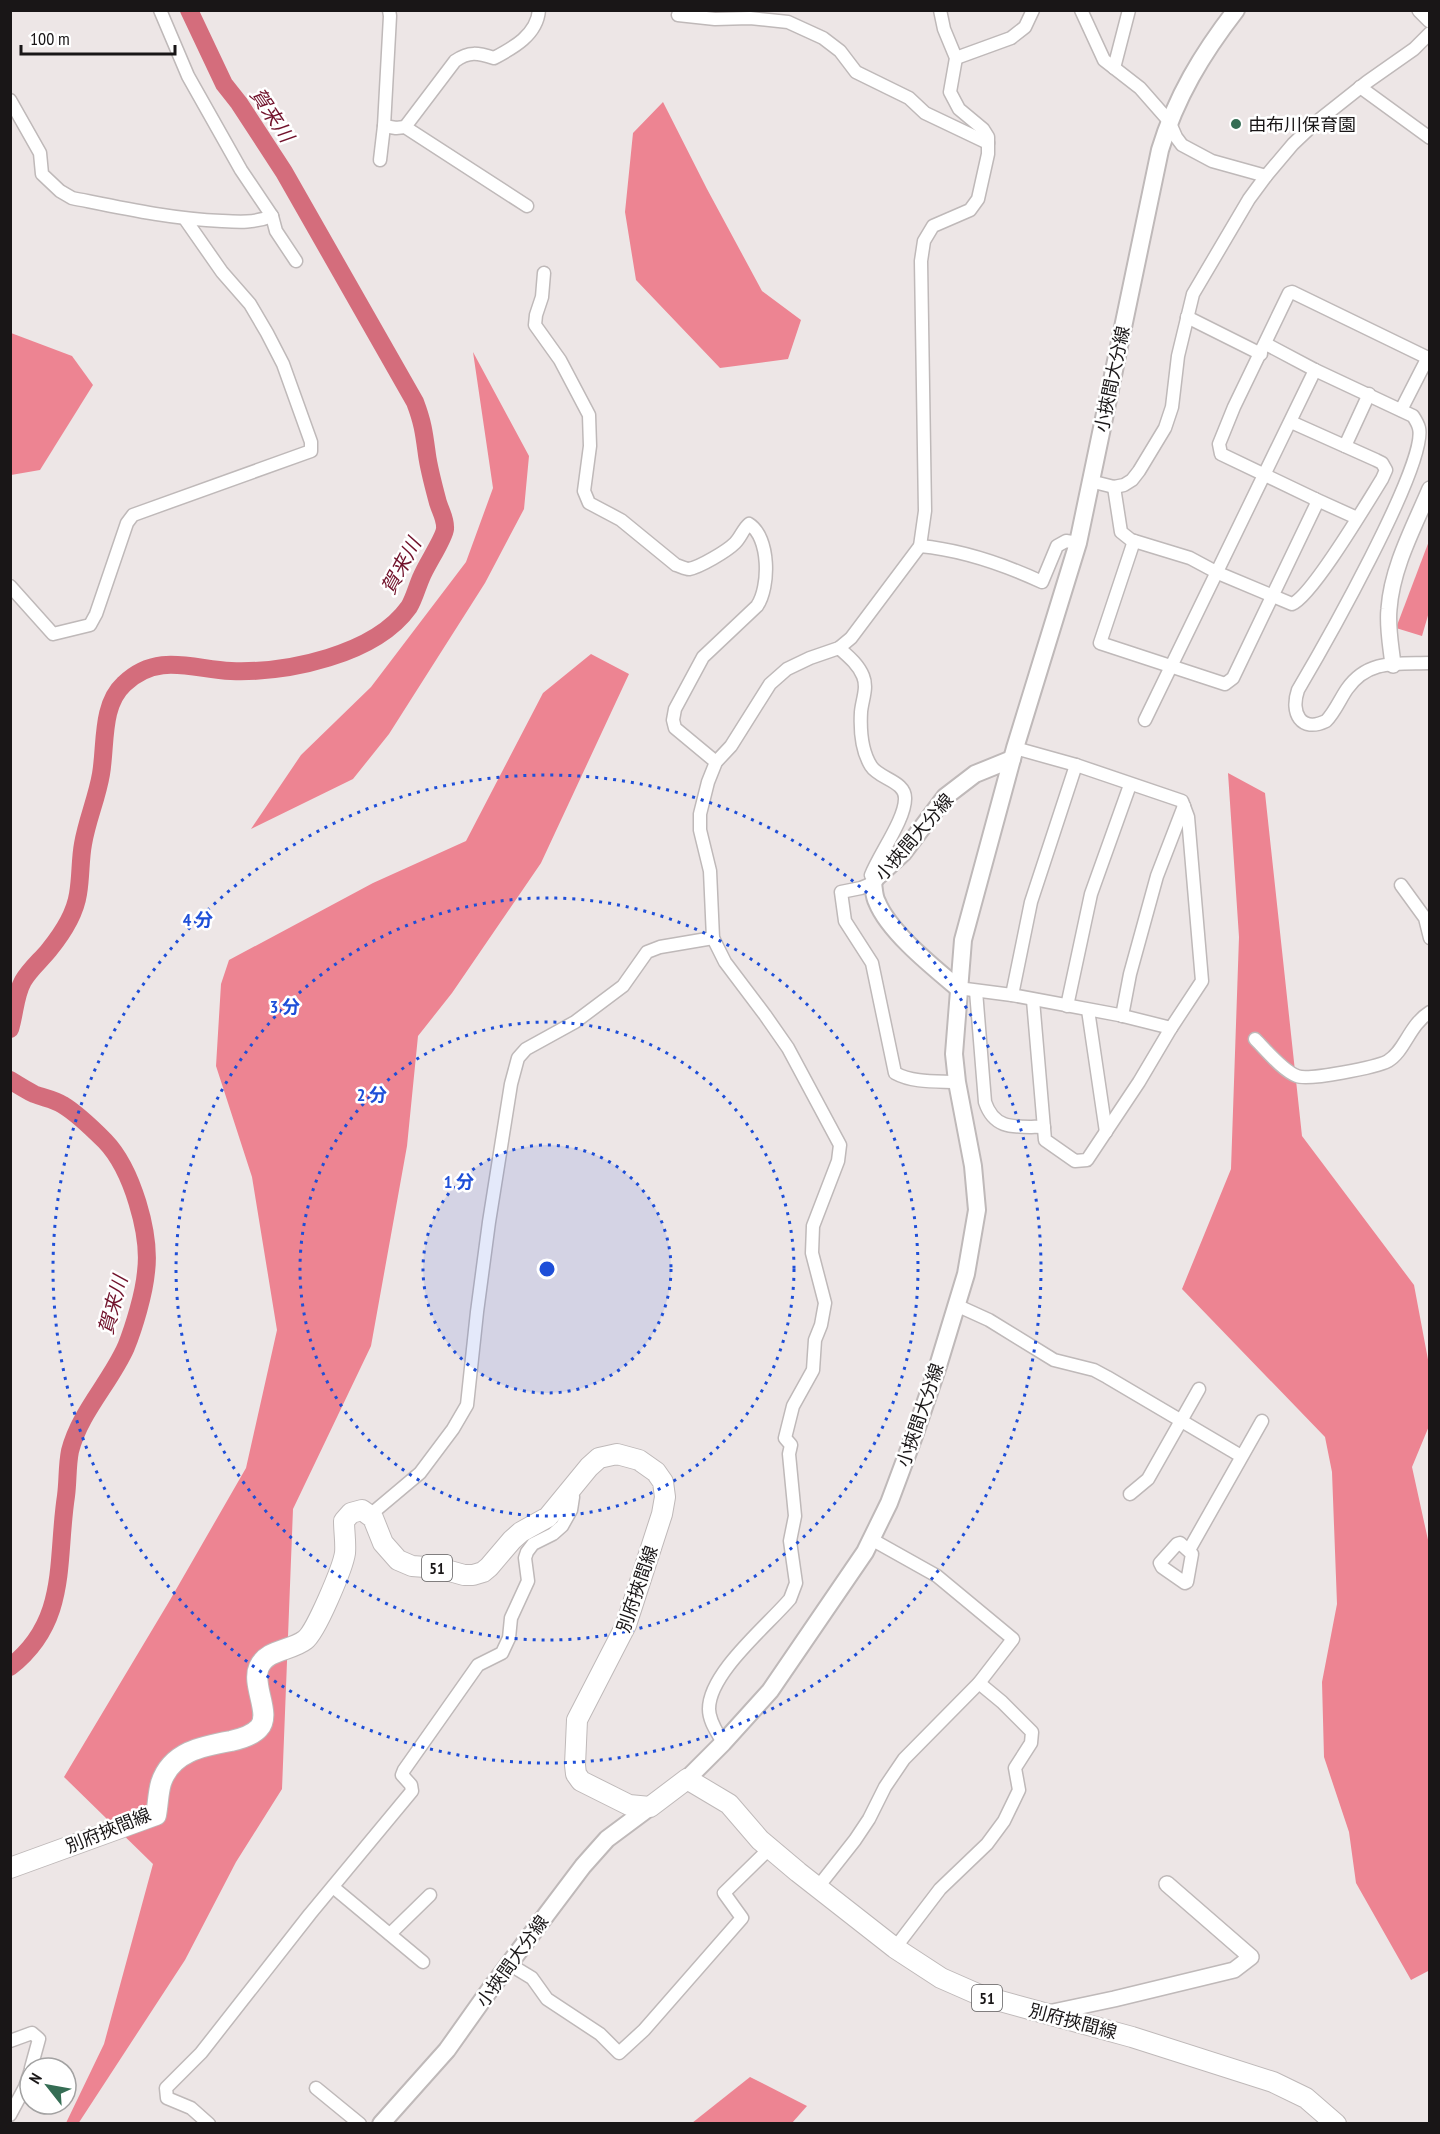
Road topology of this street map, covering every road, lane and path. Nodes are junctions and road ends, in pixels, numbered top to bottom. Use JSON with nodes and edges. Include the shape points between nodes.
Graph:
{"nodes":[{"id":1,"x":160,"y":10,"type":"edge"},
{"id":2,"x":388,"y":10,"type":"edge"},
{"id":3,"x":539,"y":10,"type":"edge"},
{"id":4,"x":940,"y":10,"type":"edge"},
{"id":5,"x":1033,"y":10,"type":"edge"},
{"id":6,"x":1081,"y":10,"type":"edge"},
{"id":7,"x":1129,"y":10,"type":"edge"},
{"id":8,"x":1236,"y":10,"type":"edge"},
{"id":9,"x":1420,"y":10,"type":"edge"},
{"id":10,"x":678,"y":15,"type":"dead end"},
{"id":11,"x":1430,"y":20,"type":"edge"},
{"id":12,"x":1430,"y":33,"type":"edge"},
{"id":13,"x":956,"y":58,"type":"junction"},
{"id":14,"x":1114,"y":68,"type":"junction"},
{"id":15,"x":1360,"y":87,"type":"junction"},
{"id":16,"x":10,"y":100,"type":"edge"},
{"id":17,"x":1169,"y":121,"type":"junction"},
{"id":18,"x":384,"y":126,"type":"junction"},
{"id":19,"x":405,"y":127,"type":"junction"},
{"id":20,"x":1430,"y":138,"type":"edge"},
{"id":21,"x":988,"y":143,"type":"junction"},
{"id":22,"x":380,"y":160,"type":"dead end"},
{"id":23,"x":1266,"y":176,"type":"junction"},
{"id":24,"x":527,"y":206,"type":"dead end"},
{"id":25,"x":272,"y":216,"type":"junction"},
{"id":26,"x":185,"y":219,"type":"junction"},
{"id":27,"x":296,"y":261,"type":"dead end"},
{"id":28,"x":544,"y":273,"type":"dead end"},
{"id":29,"x":1187,"y":317,"type":"junction"},
{"id":30,"x":1263,"y":349,"type":"junction"},
{"id":31,"x":1315,"y":370,"type":"junction"},
{"id":32,"x":1369,"y":394,"type":"junction"},
{"id":33,"x":1401,"y":410,"type":"junction"},
{"id":34,"x":1291,"y":422,"type":"junction"},
{"id":35,"x":1345,"y":446,"type":"junction"},
{"id":36,"x":1265,"y":475,"type":"junction"},
{"id":37,"x":1090,"y":481,"type":"junction"},
{"id":38,"x":1114,"y":487,"type":"junction"},
{"id":39,"x":1430,"y":489,"type":"edge"},
{"id":40,"x":1315,"y":499,"type":"junction"},
{"id":41,"x":1357,"y":518,"type":"junction"},
{"id":42,"x":1134,"y":541,"type":"junction"},
{"id":43,"x":1078,"y":543,"type":"junction"},
{"id":44,"x":920,"y":546,"type":"junction"},
{"id":45,"x":1218,"y":573,"type":"junction"},
{"id":46,"x":10,"y":586,"type":"edge"},
{"id":47,"x":1272,"y":597,"type":"junction"},
{"id":48,"x":839,"y":648,"type":"junction"},
{"id":49,"x":1430,"y":663,"type":"edge"},
{"id":50,"x":1394,"y":664,"type":"junction"},
{"id":51,"x":1172,"y":667,"type":"junction"},
{"id":52,"x":1145,"y":720,"type":"dead end"},
{"id":53,"x":1013,"y":753,"type":"junction"},
{"id":54,"x":716,"y":762,"type":"junction"},
{"id":55,"x":1076,"y":765,"type":"junction"},
{"id":56,"x":1130,"y":785,"type":"junction"},
{"id":57,"x":1184,"y":806,"type":"junction"},
{"id":58,"x":874,"y":881,"type":"junction"},
{"id":59,"x":1401,"y":885,"type":"dead end"},
{"id":60,"x":713,"y":938,"type":"junction"},
{"id":61,"x":1430,"y":938,"type":"edge"},
{"id":62,"x":958,"y":988,"type":"junction"},
{"id":63,"x":976,"y":991,"type":"junction"},
{"id":64,"x":1012,"y":995,"type":"junction"},
{"id":65,"x":1033,"y":1000,"type":"junction"},
{"id":66,"x":1067,"y":1006,"type":"junction"},
{"id":67,"x":1088,"y":1010,"type":"junction"},
{"id":68,"x":1430,"y":1012,"type":"edge"},
{"id":69,"x":1122,"y":1016,"type":"junction"},
{"id":70,"x":1171,"y":1028,"type":"junction"},
{"id":71,"x":1255,"y":1039,"type":"dead end"},
{"id":72,"x":957,"y":1082,"type":"junction"},
{"id":73,"x":1044,"y":1127,"type":"junction"},
{"id":74,"x":1106,"y":1132,"type":"junction"},
{"id":75,"x":956,"y":1305,"type":"junction"},
{"id":76,"x":1199,"y":1389,"type":"dead end"},
{"id":77,"x":1180,"y":1419,"type":"junction"},
{"id":78,"x":1262,"y":1421,"type":"dead end"},
{"id":79,"x":1241,"y":1456,"type":"junction"},
{"id":80,"x":571,"y":1491,"type":"junction"},
{"id":81,"x":1130,"y":1494,"type":"dead end"},
{"id":82,"x":370,"y":1515,"type":"junction"},
{"id":83,"x":871,"y":1539,"type":"junction"},
{"id":84,"x":1189,"y":1550,"type":"dead end"},
{"id":85,"x":980,"y":1683,"type":"junction"},
{"id":86,"x":723,"y":1743,"type":"junction"},
{"id":87,"x":687,"y":1779,"type":"junction"},
{"id":88,"x":650,"y":1807,"type":"junction"},
{"id":89,"x":770,"y":1848,"type":"junction"},
{"id":90,"x":10,"y":1868,"type":"edge"},
{"id":91,"x":1167,"y":1884,"type":"dead end"},
{"id":92,"x":333,"y":1887,"type":"junction"},
{"id":93,"x":818,"y":1887,"type":"junction"},
{"id":94,"x":430,"y":1895,"type":"dead end"},
{"id":95,"x":390,"y":1934,"type":"junction"},
{"id":96,"x":896,"y":1948,"type":"junction"},
{"id":97,"x":423,"y":1962,"type":"dead end"},
{"id":98,"x":509,"y":1964,"type":"junction"},
{"id":99,"x":1044,"y":2013,"type":"junction"},
{"id":100,"x":10,"y":2041,"type":"edge"},
{"id":101,"x":35,"y":2056,"type":"edge"},
{"id":102,"x":316,"y":2088,"type":"dead end"},
{"id":103,"x":18,"y":2100,"type":"edge"},
{"id":104,"x":10,"y":2115,"type":"edge"},
{"id":105,"x":209,"y":2124,"type":"edge"},
{"id":106,"x":360,"y":2124,"type":"edge"},
{"id":107,"x":381,"y":2124,"type":"edge"},
{"id":108,"x":1336,"y":2124,"type":"edge"}],
"edges":[{"from":1,"to":25,"type":"street","via":[[188,76]]},
{"from":2,"to":18,"type":"street"},
{"from":3,"to":19,"type":"street","via":[[536,26],[508,50],[494,58],[474,53],[455,61]]},
{"from":4,"to":13,"type":"street"},
{"from":5,"to":13,"type":"street","via":[[1025,27],[1011,38]]},
{"from":6,"to":14,"type":"street","via":[[1104,60]]},
{"from":7,"to":14,"type":"street"},
{"from":8,"to":17,"type":"main road","name":"小挾間大分線","via":[[1200,59]]},
{"from":9,"to":11,"type":"street"},
{"from":10,"to":21,"type":"street","via":[[788,22],[823,38],[840,51],[856,72],[909,98],[925,113]]},
{"from":12,"to":15,"type":"street"},
{"from":13,"to":21,"type":"street","via":[[950,93],[959,110],[983,129]]},
{"from":14,"to":17,"type":"street","via":[[1140,88]]},
{"from":15,"to":20,"type":"street"},
{"from":15,"to":23,"type":"street","via":[[1300,137]]},
{"from":16,"to":26,"type":"street","via":[[40,153],[42,174],[60,191],[72,198]]},
{"from":17,"to":23,"type":"street","via":[[1182,145],[1212,161]]},
{"from":17,"to":37,"type":"main road","name":"小挾間大分線"},
{"from":18,"to":19,"type":"street"},
{"from":18,"to":22,"type":"street"},
{"from":19,"to":24,"type":"street"},
{"from":21,"to":44,"type":"street","via":[[978,199],[970,210],[933,226],[924,241],[921,261],[925,511]]},
{"from":23,"to":29,"type":"street","via":[[1193,294]]},
{"from":25,"to":26,"type":"street","via":[[243,222]]},
{"from":25,"to":27,"type":"street","via":[[276,231]]},
{"from":26,"to":46,"type":"street","via":[[250,304],[267,333],[283,364],[311,451],[133,515],[90,625],[52,634]]},
{"from":28,"to":54,"type":"street","via":[[535,325],[560,360],[589,416],[584,491],[589,503],[621,520],[675,565],[684,568],[690,569],[733,545],[749,524],[760,535],[766,580],[763,597],[703,657],[675,709],[675,728]]},
{"from":29,"to":30,"type":"street"},
{"from":29,"to":38,"type":"street","via":[[1165,428],[1132,480]]},
{"from":30,"to":31,"type":"street"},
{"from":30,"to":33,"type":"street","via":[[1292,292],[1426,357]]},
{"from":30,"to":36,"type":"street","via":[[1219,444],[1221,454]]},
{"from":31,"to":32,"type":"street"},
{"from":31,"to":34,"type":"street"},
{"from":32,"to":33,"type":"street"},
{"from":32,"to":35,"type":"street"},
{"from":33,"to":50,"type":"street","via":[[1413,416],[1419,428],[1412,465],[1358,582],[1298,690],[1294,703],[1297,716],[1312,724],[1326,721],[1359,675]]},
{"from":34,"to":35,"type":"street"},
{"from":34,"to":36,"type":"street"},
{"from":35,"to":41,"type":"street","via":[[1382,463],[1386,470]]},
{"from":36,"to":40,"type":"street"},
{"from":36,"to":45,"type":"street"},
{"from":37,"to":38,"type":"street"},
{"from":37,"to":43,"type":"main road","name":"小挾間大分線"},
{"from":38,"to":42,"type":"street","via":[[1121,532]]},
{"from":39,"to":50,"type":"street","via":[[1392,588],[1388,622]]},
{"from":40,"to":41,"type":"street"},
{"from":40,"to":47,"type":"street","via":[[1316,505]]},
{"from":41,"to":47,"type":"street","via":[[1297,602]]},
{"from":42,"to":45,"type":"street","via":[[1190,558]]},
{"from":42,"to":51,"type":"street","via":[[1100,643]]},
{"from":43,"to":44,"type":"street","via":[[1066,541],[1057,546],[1042,582],[1004,564]]},
{"from":43,"to":53,"type":"main road","name":"小挾間大分線"},
{"from":44,"to":48,"type":"street","via":[[851,638]]},
{"from":45,"to":47,"type":"street"},
{"from":45,"to":51,"type":"street"},
{"from":47,"to":51,"type":"street","via":[[1233,678],[1225,684]]},
{"from":48,"to":54,"type":"street","via":[[787,669],[770,684],[731,746]]},
{"from":48,"to":58,"type":"street","via":[[864,677],[864,754],[873,769],[902,787],[906,797],[903,812],[878,857]]},
{"from":49,"to":50,"type":"street"},
{"from":51,"to":52,"type":"street"},
{"from":53,"to":55,"type":"street"},
{"from":53,"to":58,"type":"main road","name":"小挾間大分線","via":[[975,774],[945,797],[903,853]]},
{"from":53,"to":62,"type":"main road","name":"小挾間大分線","via":[[963,940]]},
{"from":54,"to":60,"type":"street","via":[[700,814],[710,871]]},
{"from":55,"to":56,"type":"street"},
{"from":55,"to":64,"type":"street","via":[[1031,902]]},
{"from":56,"to":57,"type":"street","via":[[1182,801]]},
{"from":56,"to":66,"type":"street","via":[[1091,894]]},
{"from":57,"to":69,"type":"street","via":[[1157,876]]},
{"from":57,"to":70,"type":"street","via":[[1202,981]]},
{"from":58,"to":62,"type":"main road","name":"小挾間大分線","via":[[877,902],[890,923]]},
{"from":58,"to":72,"type":"street","via":[[841,892],[845,921],[873,963],[895,1074]]},
{"from":59,"to":61,"type":"street","via":[[1425,918]]},
{"from":60,"to":82,"type":"street","via":[[647,952],[623,986],[518,1058],[489,1222],[468,1405],[420,1473]]},
{"from":60,"to":86,"type":"street","via":[[725,962],[788,1048],[840,1145],[838,1161],[813,1226],[812,1253],[825,1304],[815,1340],[813,1370],[793,1406],[785,1438],[791,1445],[795,1516],[790,1541],[796,1583],[790,1599],[720,1675],[711,1694],[711,1721]]},
{"from":62,"to":63,"type":"street"},
{"from":62,"to":72,"type":"main road","name":"小挾間大分線","via":[[954,1054]]},
{"from":63,"to":64,"type":"street"},
{"from":63,"to":73,"type":"street","via":[[988,1112],[1005,1125]]},
{"from":64,"to":65,"type":"street"},
{"from":65,"to":66,"type":"street"},
{"from":65,"to":73,"type":"street"},
{"from":66,"to":67,"type":"street"},
{"from":67,"to":69,"type":"street"},
{"from":67,"to":74,"type":"street"},
{"from":68,"to":71,"type":"street","via":[[1387,1061],[1312,1078],[1297,1076]]},
{"from":69,"to":70,"type":"street"},
{"from":70,"to":74,"type":"street"},
{"from":72,"to":75,"type":"main road","name":"小挾間大分線","via":[[974,1166],[977,1210]]},
{"from":73,"to":74,"type":"street","via":[[1045,1140],[1075,1161],[1087,1160]]},
{"from":75,"to":77,"type":"street","via":[[989,1320],[1054,1360],[1094,1370]]},
{"from":75,"to":83,"type":"main road","name":"小挾間大分線","via":[[914,1436]]},
{"from":76,"to":77,"type":"street"},
{"from":77,"to":79,"type":"street"},
{"from":77,"to":81,"type":"street","via":[[1148,1479]]},
{"from":78,"to":79,"type":"street"},
{"from":79,"to":84,"type":"street"},
{"from":80,"to":82,"type":"main road","name":"別府挾間線","number":"51","via":[[548,1517],[512,1540],[483,1572],[469,1575],[398,1560],[383,1543]]},
{"from":80,"to":88,"type":"main road","name":"別府挾間線","number":"51","via":[[596,1460],[617,1454],[646,1463],[660,1476],[665,1488],[662,1514],[626,1625],[575,1732],[580,1781],[629,1804]]},
{"from":80,"to":92,"type":"street","via":[[571,1510],[562,1526],[527,1552],[528,1581],[511,1618],[509,1638],[502,1653],[478,1665],[404,1770],[402,1775],[412,1791]]},
{"from":82,"to":90,"type":"main road","name":"別府挾間線","via":[[356,1510],[344,1521],[342,1564],[307,1639],[268,1656],[260,1664],[257,1683],[264,1718],[261,1727],[235,1740],[201,1746],[178,1757],[161,1783],[156,1815]]},
{"from":83,"to":85,"type":"street","via":[[938,1576],[1013,1639]]},
{"from":83,"to":86,"type":"main road","name":"小挾間大分線","via":[[770,1691]]},
{"from":85,"to":93,"type":"street","via":[[904,1759],[855,1840]]},
{"from":85,"to":96,"type":"street","via":[[1032,1732],[1031,1743],[1015,1768],[1019,1790],[987,1844],[940,1889]]},
{"from":86,"to":87,"type":"main road","name":"小挾間大分線"},
{"from":87,"to":88,"type":"main road"},
{"from":87,"to":89,"type":"main road","name":"別府挾間線","number":"51","via":[[734,1808]]},
{"from":88,"to":98,"type":"main road","name":"小挾間大分線","via":[[607,1839]]},
{"from":89,"to":93,"type":"main road","name":"別府挾間線","number":"51"},
{"from":89,"to":98,"type":"street","via":[[724,1893],[742,1918],[619,2053],[600,2034],[547,1999],[532,1978]]},
{"from":91,"to":99,"type":"street","via":[[1251,1957],[1234,1970]]},
{"from":92,"to":95,"type":"street"},
{"from":92,"to":105,"type":"street","via":[[201,2054],[166,2088],[167,2098],[191,2108]]},
{"from":93,"to":96,"type":"main road","name":"別府挾間線","number":"51"},
{"from":94,"to":95,"type":"street"},
{"from":95,"to":97,"type":"street"},
{"from":96,"to":99,"type":"main road","name":"別府挾間線","number":"51","via":[[961,1988]]},
{"from":98,"to":107,"type":"main road","name":"小挾間大分線","via":[[447,2050]]},
{"from":99,"to":108,"type":"main road","name":"別府挾間線","number":"51","via":[[1273,2082],[1306,2098]]},
{"from":100,"to":101,"type":"street","via":[[32,2033],[39,2039]]},
{"from":102,"to":106,"type":"street"},
{"from":103,"to":104,"type":"street"}]}
